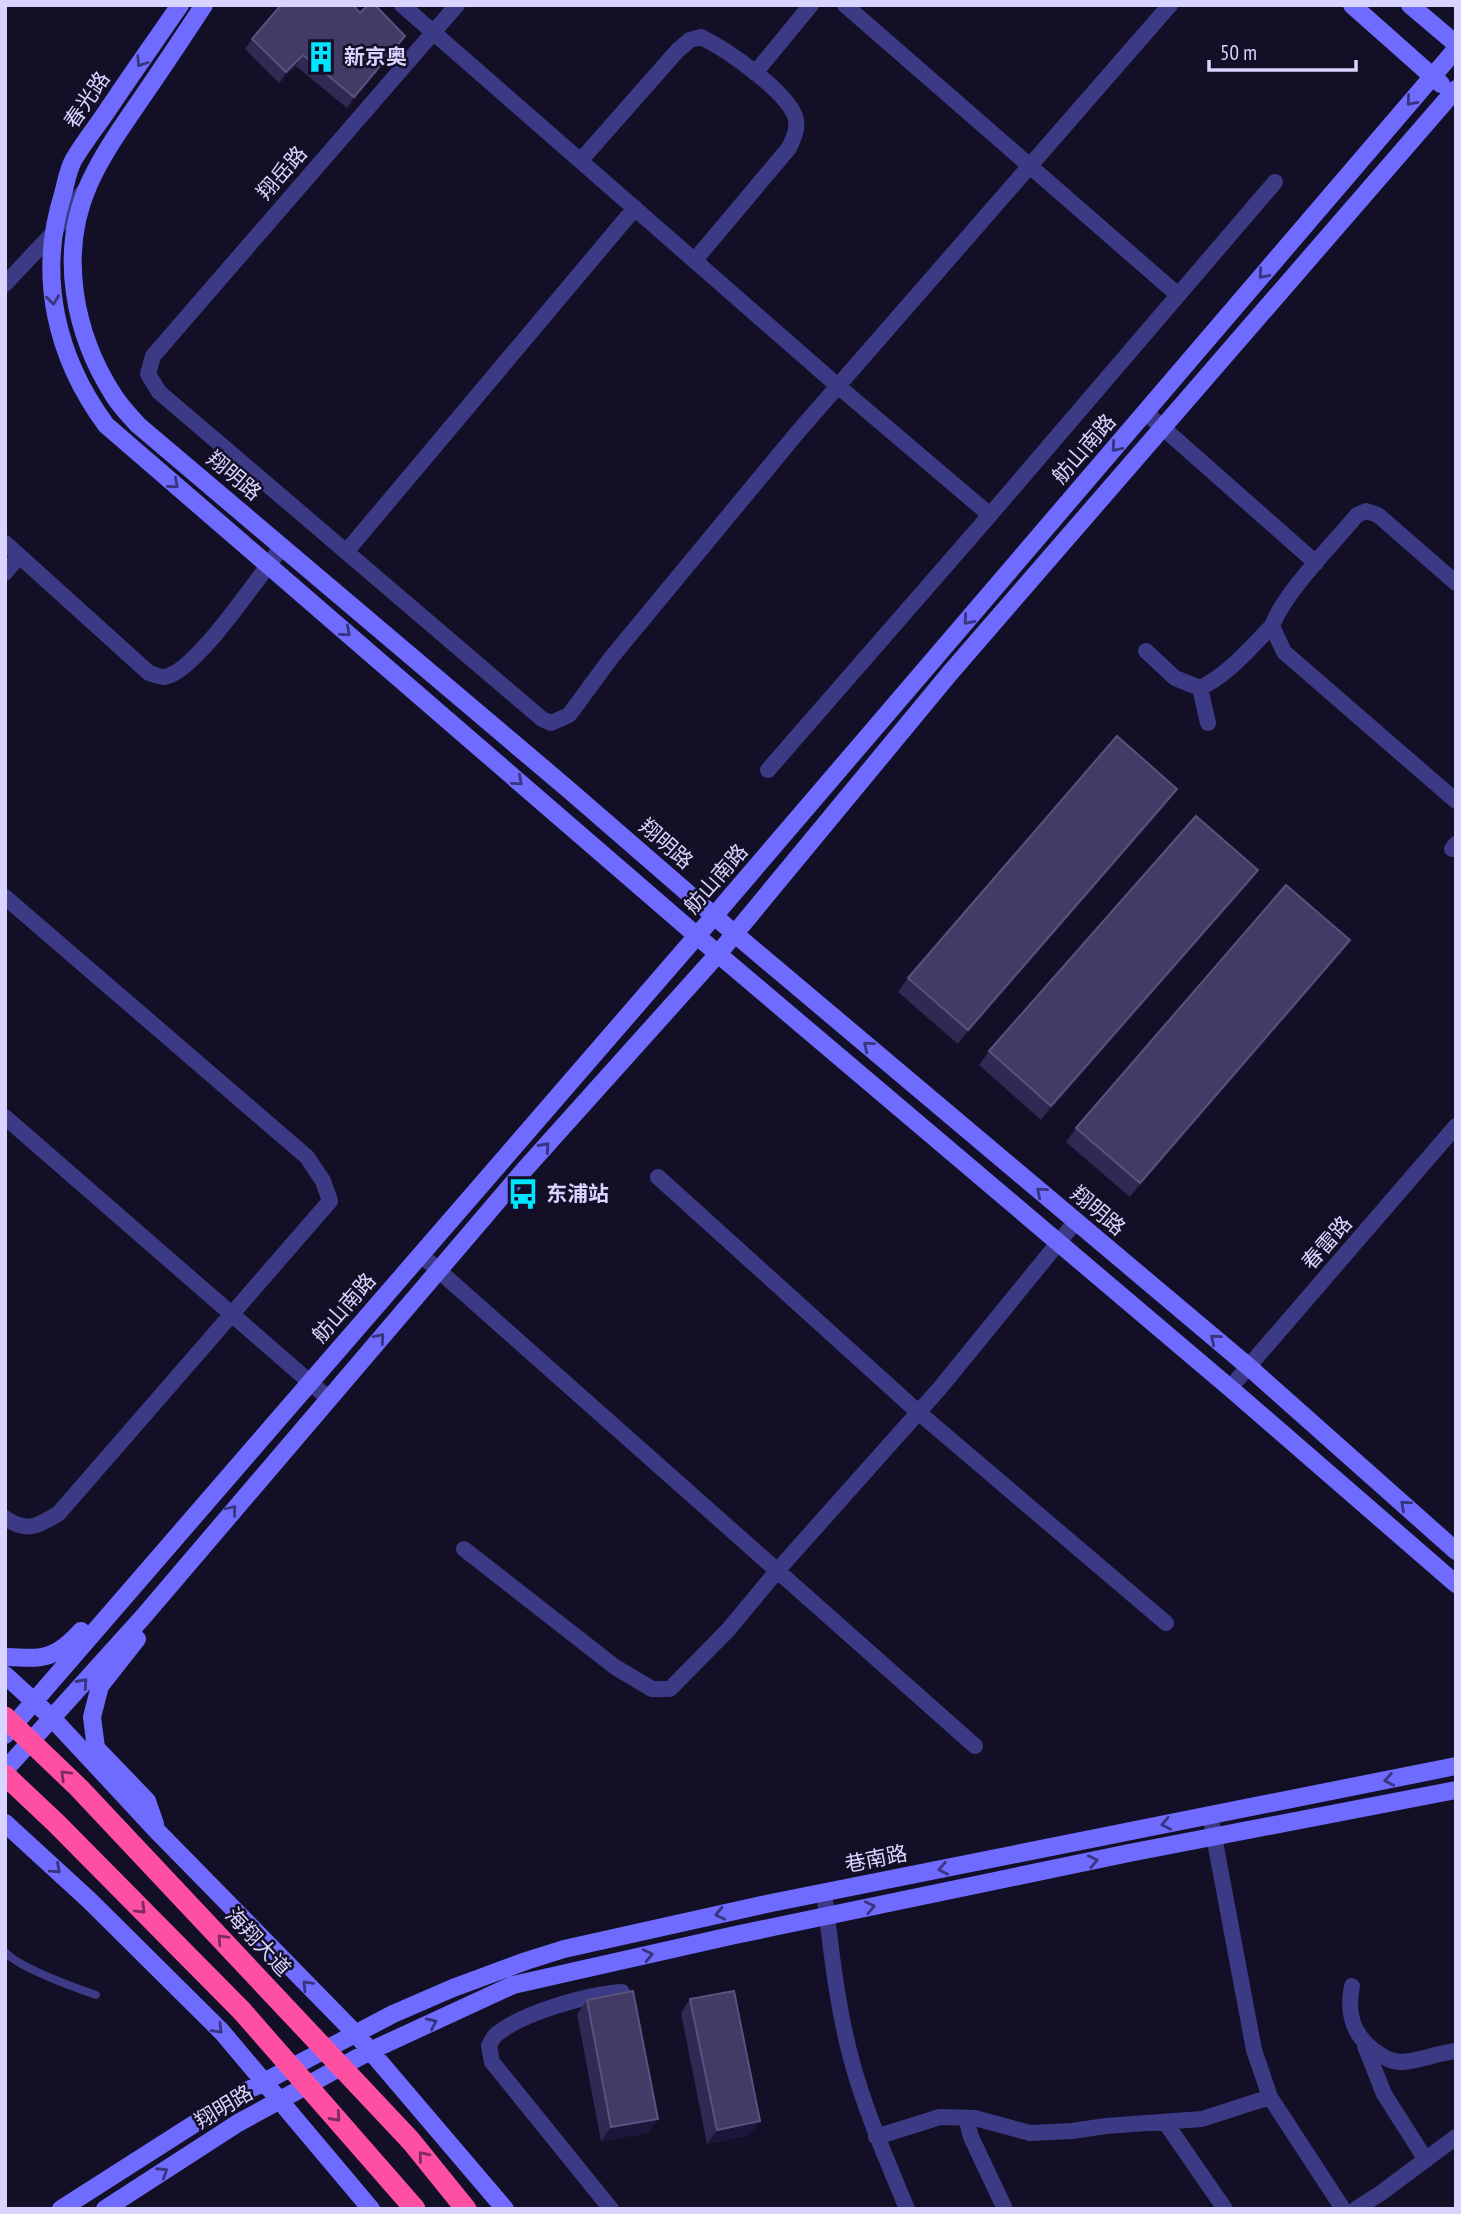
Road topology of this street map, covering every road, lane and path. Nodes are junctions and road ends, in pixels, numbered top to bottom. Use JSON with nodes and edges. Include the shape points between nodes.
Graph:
{"nodes":[{"id":1,"x":180,"y":5,"type":"edge"},
{"id":2,"x":205,"y":5,"type":"edge"},
{"id":3,"x":402,"y":5,"type":"edge"},
{"id":4,"x":457,"y":5,"type":"edge"},
{"id":5,"x":811,"y":5,"type":"edge"},
{"id":6,"x":845,"y":5,"type":"edge"},
{"id":7,"x":1170,"y":5,"type":"edge"},
{"id":8,"x":1352,"y":5,"type":"edge"},
{"id":9,"x":1410,"y":5,"type":"edge"},
{"id":10,"x":434,"y":32,"type":"junction"},
{"id":11,"x":1456,"y":47,"type":"edge"},
{"id":12,"x":755,"y":74,"type":"junction"},
{"id":13,"x":1432,"y":77,"type":"junction"},
{"id":14,"x":1455,"y":93,"type":"edge"},
{"id":15,"x":581,"y":160,"type":"junction"},
{"id":16,"x":1030,"y":168,"type":"junction"},
{"id":17,"x":1275,"y":182,"type":"dead end"},
{"id":18,"x":89,"y":184,"type":"junction"},
{"id":19,"x":635,"y":208,"type":"junction"},
{"id":20,"x":54,"y":232,"type":"junction"},
{"id":21,"x":695,"y":260,"type":"junction"},
{"id":22,"x":5,"y":284,"type":"edge"},
{"id":23,"x":1178,"y":295,"type":"junction"},
{"id":24,"x":838,"y":386,"type":"junction"},
{"id":25,"x":1145,"y":412,"type":"junction"},
{"id":26,"x":1162,"y":428,"type":"junction"},
{"id":27,"x":990,"y":515,"type":"junction"},
{"id":28,"x":5,"y":543,"type":"edge"},
{"id":29,"x":283,"y":546,"type":"junction"},
{"id":30,"x":346,"y":552,"type":"junction"},
{"id":31,"x":19,"y":556,"type":"junction"},
{"id":32,"x":1316,"y":563,"type":"junction"},
{"id":33,"x":267,"y":565,"type":"junction"},
{"id":34,"x":5,"y":573,"type":"edge"},
{"id":35,"x":1456,"y":583,"type":"edge"},
{"id":36,"x":1272,"y":626,"type":"junction"},
{"id":37,"x":1146,"y":651,"type":"dead end"},
{"id":38,"x":1200,"y":688,"type":"junction"},
{"id":39,"x":1208,"y":723,"type":"dead end"},
{"id":40,"x":768,"y":770,"type":"dead end"},
{"id":41,"x":1456,"y":801,"type":"edge"},
{"id":42,"x":5,"y":897,"type":"edge"},
{"id":43,"x":714,"y":916,"type":"junction"},
{"id":44,"x":735,"y":934,"type":"junction"},
{"id":45,"x":698,"y":935,"type":"junction"},
{"id":46,"x":718,"y":954,"type":"junction"},
{"id":47,"x":5,"y":1117,"type":"edge"},
{"id":48,"x":1456,"y":1126,"type":"edge"},
{"id":49,"x":658,"y":1177,"type":"dead end"},
{"id":50,"x":1076,"y":1221,"type":"junction"},
{"id":51,"x":1058,"y":1242,"type":"junction"},
{"id":52,"x":420,"y":1254,"type":"junction"},
{"id":53,"x":438,"y":1271,"type":"junction"},
{"id":54,"x":231,"y":1315,"type":"junction"},
{"id":55,"x":1249,"y":1367,"type":"junction"},
{"id":56,"x":309,"y":1382,"type":"junction"},
{"id":57,"x":1230,"y":1388,"type":"junction"},
{"id":58,"x":328,"y":1398,"type":"junction"},
{"id":59,"x":918,"y":1412,"type":"junction"},
{"id":60,"x":193,"y":1516,"type":"junction"},
{"id":61,"x":5,"y":1518,"type":"edge"},
{"id":62,"x":213,"y":1534,"type":"junction"},
{"id":63,"x":464,"y":1549,"type":"dead end"},
{"id":64,"x":1456,"y":1551,"type":"edge"},
{"id":65,"x":777,"y":1571,"type":"junction"},
{"id":66,"x":1456,"y":1584,"type":"edge"},
{"id":67,"x":1167,"y":1623,"type":"dead end"},
{"id":68,"x":5,"y":1657,"type":"edge"},
{"id":69,"x":5,"y":1675,"type":"edge"},
{"id":70,"x":34,"y":1702,"type":"junction"},
{"id":71,"x":5,"y":1717,"type":"edge"},
{"id":72,"x":52,"y":1718,"type":"junction"},
{"id":73,"x":5,"y":1735,"type":"edge"},
{"id":74,"x":975,"y":1746,"type":"dead end"},
{"id":75,"x":1456,"y":1766,"type":"edge"},
{"id":76,"x":5,"y":1772,"type":"edge"},
{"id":77,"x":1456,"y":1790,"type":"edge"},
{"id":78,"x":1210,"y":1815,"type":"junction"},
{"id":79,"x":5,"y":1823,"type":"edge"},
{"id":80,"x":159,"y":1833,"type":"junction"},
{"id":81,"x":1213,"y":1837,"type":"junction"},
{"id":82,"x":824,"y":1892,"type":"junction"},
{"id":83,"x":827,"y":1916,"type":"junction"},
{"id":84,"x":5,"y":1952,"type":"edge"},
{"id":85,"x":1352,"y":1986,"type":"dead end"},
{"id":86,"x":622,"y":1992,"type":"edge"},
{"id":87,"x":96,"y":1995,"type":"dead end"},
{"id":88,"x":355,"y":2033,"type":"junction"},
{"id":89,"x":1363,"y":2042,"type":"junction"},
{"id":90,"x":370,"y":2051,"type":"junction"},
{"id":91,"x":1456,"y":2051,"type":"edge"},
{"id":92,"x":322,"y":2052,"type":"joint"},
{"id":93,"x":265,"y":2081,"type":"junction"},
{"id":94,"x":1270,"y":2097,"type":"junction"},
{"id":95,"x":281,"y":2101,"type":"junction"},
{"id":96,"x":966,"y":2118,"type":"junction"},
{"id":97,"x":1165,"y":2122,"type":"junction"},
{"id":98,"x":876,"y":2137,"type":"junction"},
{"id":99,"x":1456,"y":2137,"type":"edge"},
{"id":100,"x":1426,"y":2161,"type":"junction"},
{"id":101,"x":61,"y":2209,"type":"edge"},
{"id":102,"x":105,"y":2209,"type":"edge"},
{"id":103,"x":371,"y":2209,"type":"edge"},
{"id":104,"x":415,"y":2209,"type":"edge"},
{"id":105,"x":466,"y":2209,"type":"edge"},
{"id":106,"x":505,"y":2209,"type":"edge"},
{"id":107,"x":611,"y":2209,"type":"edge"},
{"id":108,"x":907,"y":2209,"type":"edge"},
{"id":109,"x":1005,"y":2209,"type":"edge"},
{"id":110,"x":1225,"y":2209,"type":"edge"},
{"id":111,"x":1343,"y":2209,"type":"edge"},
{"id":112,"x":1356,"y":2209,"type":"edge"}],
"edges":[{"from":1,"to":20,"type":"street","name":"春光路","one_way":true,"via":[[73,161]]},
{"from":2,"to":18,"type":"street","name":"春光路","via":[[115,137]]},
{"from":3,"to":10,"type":"street"},
{"from":4,"to":10,"type":"street","name":"翔岳路"},
{"from":5,"to":12,"type":"street"},
{"from":6,"to":16,"type":"street"},
{"from":7,"to":16,"type":"street"},
{"from":8,"to":13,"type":"street"},
{"from":9,"to":11,"type":"street"},
{"from":10,"to":15,"type":"street"},
{"from":10,"to":30,"type":"street","name":"翔岳路","via":[[153,356],[148,374],[159,393]]},
{"from":11,"to":13,"type":"street","name":"舫山南路"},
{"from":12,"to":15,"type":"street","via":[[711,42],[701,37],[690,40]]},
{"from":12,"to":21,"type":"street","via":[[789,105],[796,118],[796,132],[789,148]]},
{"from":13,"to":14,"type":"street"},
{"from":13,"to":25,"type":"street","name":"舫山南路","one_way":true},
{"from":14,"to":26,"type":"street"},
{"from":15,"to":19,"type":"street"},
{"from":16,"to":23,"type":"street"},
{"from":16,"to":24,"type":"street"},
{"from":17,"to":23,"type":"street"},
{"from":18,"to":20,"type":"street"},
{"from":18,"to":29,"type":"street","name":"翔明路","via":[[72,255],[81,327],[94,360],[138,425]]},
{"from":19,"to":21,"type":"street"},
{"from":19,"to":30,"type":"street"},
{"from":20,"to":22,"type":"street"},
{"from":20,"to":33,"type":"street","one_way":true,"via":[[51,283],[56,323],[87,399],[106,425]]},
{"from":21,"to":24,"type":"street"},
{"from":23,"to":27,"type":"street"},
{"from":24,"to":27,"type":"street"},
{"from":24,"to":30,"type":"street","via":[[611,658],[569,715],[551,723]]},
{"from":25,"to":26,"type":"street"},
{"from":25,"to":43,"type":"street","name":"舫山南路","one_way":true},
{"from":26,"to":32,"type":"street"},
{"from":26,"to":44,"type":"street","via":[[950,673]]},
{"from":27,"to":40,"type":"street"},
{"from":28,"to":31,"type":"street"},
{"from":29,"to":33,"type":"street"},
{"from":29,"to":43,"type":"street","name":"翔明路"},
{"from":31,"to":33,"type":"street","via":[[149,673],[164,677],[183,669]]},
{"from":31,"to":34,"type":"street"},
{"from":32,"to":35,"type":"street","via":[[1357,515],[1366,511],[1378,515]]},
{"from":32,"to":36,"type":"street"},
{"from":33,"to":45,"type":"street","one_way":true},
{"from":36,"to":38,"type":"street","via":[[1235,663]]},
{"from":36,"to":41,"type":"street","via":[[1284,652]]},
{"from":37,"to":38,"type":"street","via":[[1175,678]]},
{"from":38,"to":39,"type":"street"},
{"from":42,"to":54,"type":"street","via":[[269,1122],[307,1157],[323,1181],[330,1200]]},
{"from":43,"to":44,"type":"street","name":"翔明路"},
{"from":43,"to":45,"type":"street","name":"舫山南路"},
{"from":44,"to":46,"type":"street"},
{"from":50,"to":44,"type":"street","name":"翔明路","one_way":true},
{"from":45,"to":46,"type":"street"},
{"from":45,"to":52,"type":"street","name":"舫山南路"},
{"from":46,"to":51,"type":"street"},
{"from":53,"to":46,"type":"street","one_way":true},
{"from":47,"to":54,"type":"street"},
{"from":48,"to":55,"type":"street","name":"春雷路"},
{"from":49,"to":59,"type":"street"},
{"from":50,"to":51,"type":"street"},
{"from":55,"to":50,"type":"street","name":"翔明路","one_way":true},
{"from":51,"to":57,"type":"street"},
{"from":51,"to":59,"type":"street"},
{"from":52,"to":53,"type":"street"},
{"from":52,"to":56,"type":"street","name":"舫山南路"},
{"from":58,"to":53,"type":"street","one_way":true},
{"from":53,"to":65,"type":"street"},
{"from":54,"to":56,"type":"street"},
{"from":54,"to":61,"type":"street","via":[[59,1513],[39,1526],[18,1526]]},
{"from":55,"to":57,"type":"street","name":"春雷路"},
{"from":64,"to":55,"type":"street","name":"翔明路","one_way":true},
{"from":56,"to":58,"type":"street"},
{"from":56,"to":60,"type":"street","name":"舫山南路"},
{"from":57,"to":66,"type":"street"},
{"from":62,"to":58,"type":"street","one_way":true},
{"from":59,"to":65,"type":"street"},
{"from":59,"to":67,"type":"street"},
{"from":60,"to":68,"type":"street","via":[[148,1556],[69,1644],[50,1657]]},
{"from":60,"to":70,"type":"street","name":"舫山南路"},
{"from":72,"to":62,"type":"street","one_way":true},
{"from":62,"to":80,"type":"street","via":[[182,1583],[100,1686],[92,1717],[96,1748],[147,1801]]},
{"from":63,"to":65,"type":"street","via":[[615,1667],[652,1689],[670,1689]]},
{"from":65,"to":74,"type":"street"},
{"from":69,"to":70,"type":"street"},
{"from":70,"to":72,"type":"street"},
{"from":70,"to":73,"type":"street","name":"舫山南路"},
{"from":105,"to":71,"type":"highway","name":"海翔大道","one_way":true,"bridge":true,"via":[[392,2121],[79,1788]]},
{"from":72,"to":76,"type":"street"},
{"from":72,"to":80,"type":"street"},
{"from":75,"to":78,"type":"street","name":"巷南路","one_way":true},
{"from":76,"to":104,"type":"highway","one_way":true,"bridge":true,"via":[[242,2011]]},
{"from":77,"to":81,"type":"street"},
{"from":78,"to":81,"type":"street"},
{"from":78,"to":82,"type":"street","name":"巷南路","one_way":true},
{"from":79,"to":93,"type":"street","one_way":true,"via":[[89,1900]]},
{"from":88,"to":80,"type":"street","one_way":true},
{"from":83,"to":81,"type":"street","one_way":true},
{"from":81,"to":94,"type":"street","via":[[1254,2050]]},
{"from":82,"to":83,"type":"street"},
{"from":82,"to":88,"type":"street","name":"巷南路","one_way":true,"via":[[539,1957],[453,1987]]},
{"from":90,"to":83,"type":"street","one_way":true,"via":[[513,1985]]},
{"from":83,"to":98,"type":"street","via":[[851,2062]]},
{"from":84,"to":87,"type":"lane","via":[[24,1967]]},
{"from":85,"to":89,"type":"street","via":[[1348,2005]]},
{"from":86,"to":107,"type":"street","via":[[596,1994],[546,2010],[496,2034],[489,2046],[492,2062]]},
{"from":88,"to":90,"type":"street"},
{"from":88,"to":92,"type":"street","name":"巷南路"},
{"from":89,"to":91,"type":"street","via":[[1384,2059],[1401,2062]]},
{"from":89,"to":100,"type":"street","via":[[1384,2094]]},
{"from":90,"to":95,"type":"street","name":"翔明路"},
{"from":90,"to":106,"type":"street"},
{"from":92,"to":93,"type":"street","name":"翔明路"},
{"from":93,"to":95,"type":"street"},
{"from":93,"to":101,"type":"street","name":"翔明路"},
{"from":94,"to":97,"type":"street","via":[[1202,2119]]},
{"from":94,"to":111,"type":"street"},
{"from":102,"to":95,"type":"street","name":"翔明路","one_way":true},
{"from":95,"to":103,"type":"street"},
{"from":96,"to":97,"type":"street","via":[[1030,2133]]},
{"from":96,"to":98,"type":"street","via":[[940,2117]]},
{"from":96,"to":109,"type":"street"},
{"from":97,"to":110,"type":"street"},
{"from":98,"to":108,"type":"street"},
{"from":99,"to":100,"type":"street"},
{"from":100,"to":112,"type":"street"}]}
